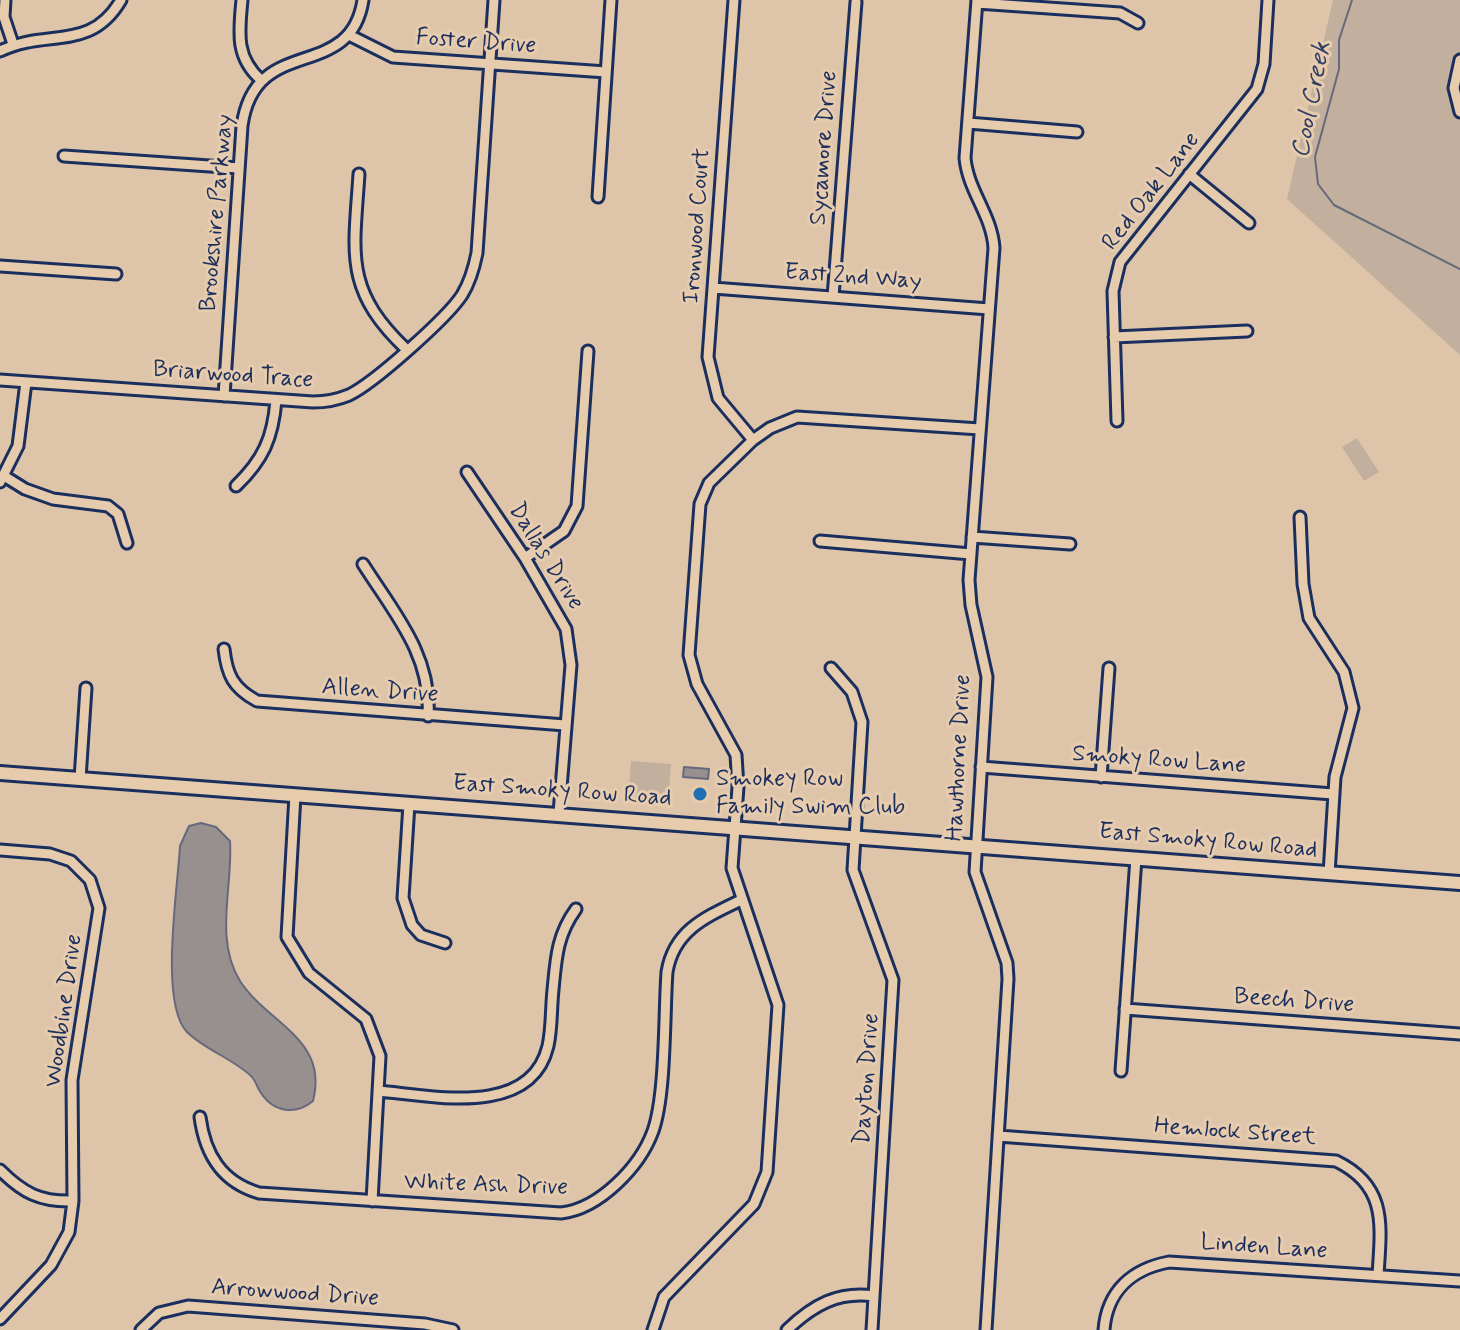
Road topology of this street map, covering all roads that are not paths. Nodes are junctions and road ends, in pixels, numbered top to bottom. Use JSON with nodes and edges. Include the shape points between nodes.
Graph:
{"nodes":[{"id":1,"x":5,"y":0,"type":"edge"},
{"id":2,"x":121,"y":0,"type":"edge"},
{"id":3,"x":242,"y":0,"type":"edge"},
{"id":4,"x":363,"y":0,"type":"edge"},
{"id":5,"x":494,"y":0,"type":"edge"},
{"id":6,"x":611,"y":0,"type":"edge"},
{"id":7,"x":734,"y":0,"type":"edge"},
{"id":8,"x":1268,"y":0,"type":"edge"},
{"id":9,"x":977,"y":1,"type":"edge"},
{"id":10,"x":856,"y":2,"type":"dead end"},
{"id":11,"x":1138,"y":23,"type":"dead end"},
{"id":12,"x":349,"y":35,"type":"junction"},
{"id":13,"x":13,"y":44,"type":"junction"},
{"id":14,"x":0,"y":51,"type":"edge"},
{"id":15,"x":1460,"y":60,"type":"edge"},
{"id":16,"x":490,"y":64,"type":"junction"},
{"id":17,"x":606,"y":72,"type":"junction"},
{"id":18,"x":261,"y":80,"type":"junction"},
{"id":19,"x":1460,"y":112,"type":"edge"},
{"id":20,"x":968,"y":123,"type":"junction"},
{"id":21,"x":1077,"y":132,"type":"dead end"},
{"id":22,"x":64,"y":156,"type":"dead end"},
{"id":23,"x":239,"y":168,"type":"junction"},
{"id":24,"x":359,"y":174,"type":"dead end"},
{"id":25,"x":1189,"y":174,"type":"junction"},
{"id":26,"x":598,"y":197,"type":"dead end"},
{"id":27,"x":1249,"y":223,"type":"dead end"},
{"id":28,"x":0,"y":266,"type":"edge"},
{"id":29,"x":116,"y":274,"type":"dead end"},
{"id":30,"x":713,"y":288,"type":"junction"},
{"id":31,"x":833,"y":297,"type":"junction"},
{"id":32,"x":989,"y":309,"type":"junction"},
{"id":33,"x":1247,"y":331,"type":"dead end"},
{"id":34,"x":1114,"y":337,"type":"junction"},
{"id":35,"x":406,"y":349,"type":"junction"},
{"id":36,"x":588,"y":351,"type":"dead end"},
{"id":37,"x":0,"y":380,"type":"edge"},
{"id":38,"x":26,"y":382,"type":"junction"},
{"id":39,"x":224,"y":396,"type":"junction"},
{"id":40,"x":276,"y":400,"type":"junction"},
{"id":41,"x":1117,"y":421,"type":"dead end"},
{"id":42,"x":980,"y":429,"type":"junction"},
{"id":43,"x":753,"y":440,"type":"junction"},
{"id":44,"x":467,"y":472,"type":"dead end"},
{"id":45,"x":2,"y":479,"type":"edge"},
{"id":46,"x":236,"y":486,"type":"dead end"},
{"id":47,"x":1300,"y":517,"type":"dead end"},
{"id":48,"x":972,"y":537,"type":"junction"},
{"id":49,"x":820,"y":541,"type":"dead end"},
{"id":50,"x":127,"y":543,"type":"dead end"},
{"id":51,"x":1070,"y":544,"type":"dead end"},
{"id":52,"x":971,"y":554,"type":"junction"},
{"id":53,"x":525,"y":558,"type":"junction"},
{"id":54,"x":363,"y":564,"type":"dead end"},
{"id":55,"x":224,"y":649,"type":"dead end"},
{"id":56,"x":831,"y":668,"type":"dead end"},
{"id":57,"x":1109,"y":668,"type":"dead end"},
{"id":58,"x":86,"y":688,"type":"dead end"},
{"id":59,"x":428,"y":716,"type":"junction"},
{"id":60,"x":565,"y":725,"type":"junction"},
{"id":61,"x":981,"y":767,"type":"junction"},
{"id":62,"x":0,"y":773,"type":"edge"},
{"id":63,"x":1101,"y":777,"type":"junction"},
{"id":64,"x":80,"y":779,"type":"junction"},
{"id":65,"x":1333,"y":794,"type":"junction"},
{"id":66,"x":295,"y":795,"type":"junction"},
{"id":67,"x":409,"y":804,"type":"junction"},
{"id":68,"x":559,"y":813,"type":"junction"},
{"id":69,"x":735,"y":827,"type":"junction"},
{"id":70,"x":855,"y":836,"type":"junction"},
{"id":71,"x":976,"y":846,"type":"junction"},
{"id":72,"x":0,"y":850,"type":"edge"},
{"id":73,"x":1136,"y":858,"type":"junction"},
{"id":74,"x":1329,"y":874,"type":"junction"},
{"id":75,"x":1458,"y":884,"type":"edge"},
{"id":76,"x":741,"y":900,"type":"junction"},
{"id":77,"x":576,"y":909,"type":"dead end"},
{"id":78,"x":445,"y":943,"type":"dead end"},
{"id":79,"x":1125,"y":1009,"type":"junction"},
{"id":80,"x":1460,"y":1034,"type":"edge"},
{"id":81,"x":1121,"y":1071,"type":"dead end"},
{"id":82,"x":379,"y":1091,"type":"junction"},
{"id":83,"x":200,"y":1117,"type":"dead end"},
{"id":84,"x":998,"y":1136,"type":"junction"},
{"id":85,"x":0,"y":1170,"type":"edge"},
{"id":86,"x":73,"y":1201,"type":"junction"},
{"id":87,"x":372,"y":1201,"type":"junction"},
{"id":88,"x":1378,"y":1275,"type":"junction"},
{"id":89,"x":1460,"y":1281,"type":"edge"},
{"id":90,"x":874,"y":1296,"type":"junction"},
{"id":91,"x":0,"y":1319,"type":"edge"},
{"id":92,"x":141,"y":1330,"type":"edge"},
{"id":93,"x":453,"y":1330,"type":"edge"},
{"id":94,"x":653,"y":1330,"type":"edge"},
{"id":95,"x":787,"y":1330,"type":"edge"},
{"id":96,"x":872,"y":1330,"type":"edge"},
{"id":97,"x":986,"y":1330,"type":"edge"},
{"id":98,"x":1104,"y":1330,"type":"edge"}],
"edges":[{"from":1,"to":13,"type":"street","via":[[4,17]]},
{"from":2,"to":13,"type":"street","via":[[106,22],[87,33]]},
{"from":3,"to":18,"type":"street","via":[[239,45]]},
{"from":4,"to":12,"type":"street"},
{"from":5,"to":16,"type":"street","name":"Briarwood Trace"},
{"from":6,"to":17,"type":"street"},
{"from":7,"to":30,"type":"street","name":"Ironwood Court"},
{"from":8,"to":25,"type":"street","name":"Red Oak Lane","via":[[1257,89]]},
{"from":9,"to":11,"type":"street","via":[[1120,13]]},
{"from":9,"to":20,"type":"street","name":"Hawthorne Drive"},
{"from":10,"to":31,"type":"street","name":"Sycamore Drive"},
{"from":12,"to":16,"type":"street","name":"Foster Drive","via":[[393,57]]},
{"from":12,"to":18,"type":"street","via":[[330,51],[282,65]]},
{"from":13,"to":14,"type":"street"},
{"from":15,"to":19,"type":"street","via":[[1454,88]]},
{"from":16,"to":17,"type":"street","name":"Foster Drive"},
{"from":16,"to":35,"type":"street","name":"Briarwood Trace","via":[[474,267],[460,298]]},
{"from":17,"to":26,"type":"street"},
{"from":18,"to":23,"type":"street","name":"Brookshire Parkway","via":[[244,114]]},
{"from":20,"to":21,"type":"street"},
{"from":20,"to":32,"type":"street","name":"Hawthorne Drive","via":[[967,178],[993,235]]},
{"from":22,"to":23,"type":"street"},
{"from":23,"to":39,"type":"street","name":"Brookshire Parkway"},
{"from":24,"to":35,"type":"street","via":[[356,277],[371,308]]},
{"from":25,"to":27,"type":"street"},
{"from":25,"to":34,"type":"street","name":"Red Oak Lane","via":[[1120,262],[1113,291]]},
{"from":28,"to":29,"type":"street"},
{"from":30,"to":31,"type":"street","name":"East 2nd Way"},
{"from":30,"to":43,"type":"street","name":"Ironwood Court","via":[[708,370],[718,398]]},
{"from":31,"to":32,"type":"street","name":"East 2nd Way"},
{"from":32,"to":42,"type":"street","name":"Hawthorne Drive"},
{"from":33,"to":34,"type":"street"},
{"from":34,"to":41,"type":"street","name":"Red Oak Lane"},
{"from":35,"to":40,"type":"street","name":"Briarwood Trace","via":[[363,387],[340,399]]},
{"from":36,"to":53,"type":"street","via":[[577,506],[564,531]]},
{"from":37,"to":38,"type":"street","name":"Briarwood Trace"},
{"from":38,"to":39,"type":"street","name":"Briarwood Trace"},
{"from":38,"to":45,"type":"street","via":[[21,434]]},
{"from":39,"to":40,"type":"street","name":"Briarwood Trace"},
{"from":40,"to":46,"type":"street","via":[[266,451]]},
{"from":42,"to":43,"type":"street","via":[[797,417]]},
{"from":42,"to":48,"type":"street","name":"Hawthorne Drive"},
{"from":43,"to":69,"type":"street","via":[[709,483],[700,504],[689,655],[697,684],[736,755]]},
{"from":44,"to":53,"type":"street","name":"Dallas Drive"},
{"from":45,"to":50,"type":"street","via":[[53,499],[108,506],[118,514]]},
{"from":47,"to":65,"type":"street","via":[[1309,618],[1344,672],[1351,697],[1352,718]]},
{"from":48,"to":51,"type":"street"},
{"from":48,"to":52,"type":"street","name":"Hawthorne Drive"},
{"from":49,"to":52,"type":"street"},
{"from":52,"to":61,"type":"street","name":"Hawthorne Drive","via":[[969,592],[987,677]]},
{"from":53,"to":60,"type":"street","name":"Dallas Drive","via":[[566,629],[571,665]]},
{"from":54,"to":59,"type":"street","via":[[420,655],[428,685]]},
{"from":55,"to":59,"type":"street","name":"Allen Drive","via":[[233,683],[257,701]]},
{"from":56,"to":70,"type":"street","name":"Dayton Drive","via":[[852,692],[862,722]]},
{"from":57,"to":63,"type":"street"},
{"from":58,"to":64,"type":"street"},
{"from":59,"to":60,"type":"street","name":"Allen Drive"},
{"from":60,"to":68,"type":"street","name":"Dallas Drive"},
{"from":61,"to":63,"type":"street","name":"Smoky Row Lane"},
{"from":61,"to":71,"type":"street","name":"Hawthorne Drive"},
{"from":62,"to":64,"type":"street","name":"East Smoky Row Road"},
{"from":63,"to":65,"type":"street","name":"Smoky Row Lane"},
{"from":64,"to":66,"type":"street","name":"East Smoky Row Road"},
{"from":65,"to":74,"type":"street"},
{"from":66,"to":67,"type":"street","name":"East Smoky Row Road"},
{"from":66,"to":82,"type":"street","via":[[287,937],[309,973],[366,1019],[380,1056]]},
{"from":67,"to":68,"type":"street","name":"East Smoky Row Road"},
{"from":67,"to":78,"type":"street","via":[[405,907],[421,935]]},
{"from":68,"to":69,"type":"street","name":"East Smoky Row Road"},
{"from":69,"to":70,"type":"street","name":"East Smoky Row Road"},
{"from":69,"to":76,"type":"street","via":[[732,868]]},
{"from":70,"to":71,"type":"street","name":"East Smoky Row Road"},
{"from":70,"to":90,"type":"street","name":"Dayton Drive","via":[[854,876],[893,980]]},
{"from":71,"to":73,"type":"street","name":"East Smoky Row Road"},
{"from":71,"to":84,"type":"street","name":"Hawthorne Drive","via":[[975,872],[1007,963]]},
{"from":72,"to":86,"type":"street","name":"Woodbine Drive","via":[[71,861],[85,873],[98,899],[72,1080]]},
{"from":73,"to":74,"type":"street","name":"East Smoky Row Road"},
{"from":73,"to":79,"type":"street"},
{"from":74,"to":75,"type":"street","name":"East Smoky Row Road"},
{"from":76,"to":87,"type":"street","name":"White Ash Drive","via":[[692,926],[673,949],[655,1124],[646,1145],[603,1197],[586,1208],[561,1213]]},
{"from":76,"to":94,"type":"street","via":[[778,1005],[767,1172],[754,1204],[664,1297]]},
{"from":77,"to":82,"type":"street","via":[[557,947],[548,1044],[526,1081],[493,1097]]},
{"from":79,"to":80,"type":"street","name":"Beech Drive"},
{"from":79,"to":81,"type":"street"},
{"from":82,"to":87,"type":"street"},
{"from":83,"to":87,"type":"street","name":"White Ash Drive","via":[[205,1148],[214,1163],[247,1189]]},
{"from":84,"to":88,"type":"street","name":"Hemlock Street","via":[[1336,1161],[1373,1192],[1381,1227]]},
{"from":84,"to":97,"type":"street","name":"Hawthorne Drive"},
{"from":85,"to":86,"type":"street","via":[[27,1194]]},
{"from":86,"to":91,"type":"street","name":"Woodbine Drive","via":[[64,1245]]},
{"from":88,"to":89,"type":"street","name":"Linden Lane"},
{"from":88,"to":98,"type":"street","name":"Linden Lane","via":[[1154,1264],[1116,1292]]},
{"from":90,"to":95,"type":"street","via":[[828,1300],[806,1311]]},
{"from":90,"to":96,"type":"street","name":"Dayton Drive"},
{"from":92,"to":93,"type":"street","name":"Arrowwood Drive","via":[[159,1313],[188,1306]]}]}
